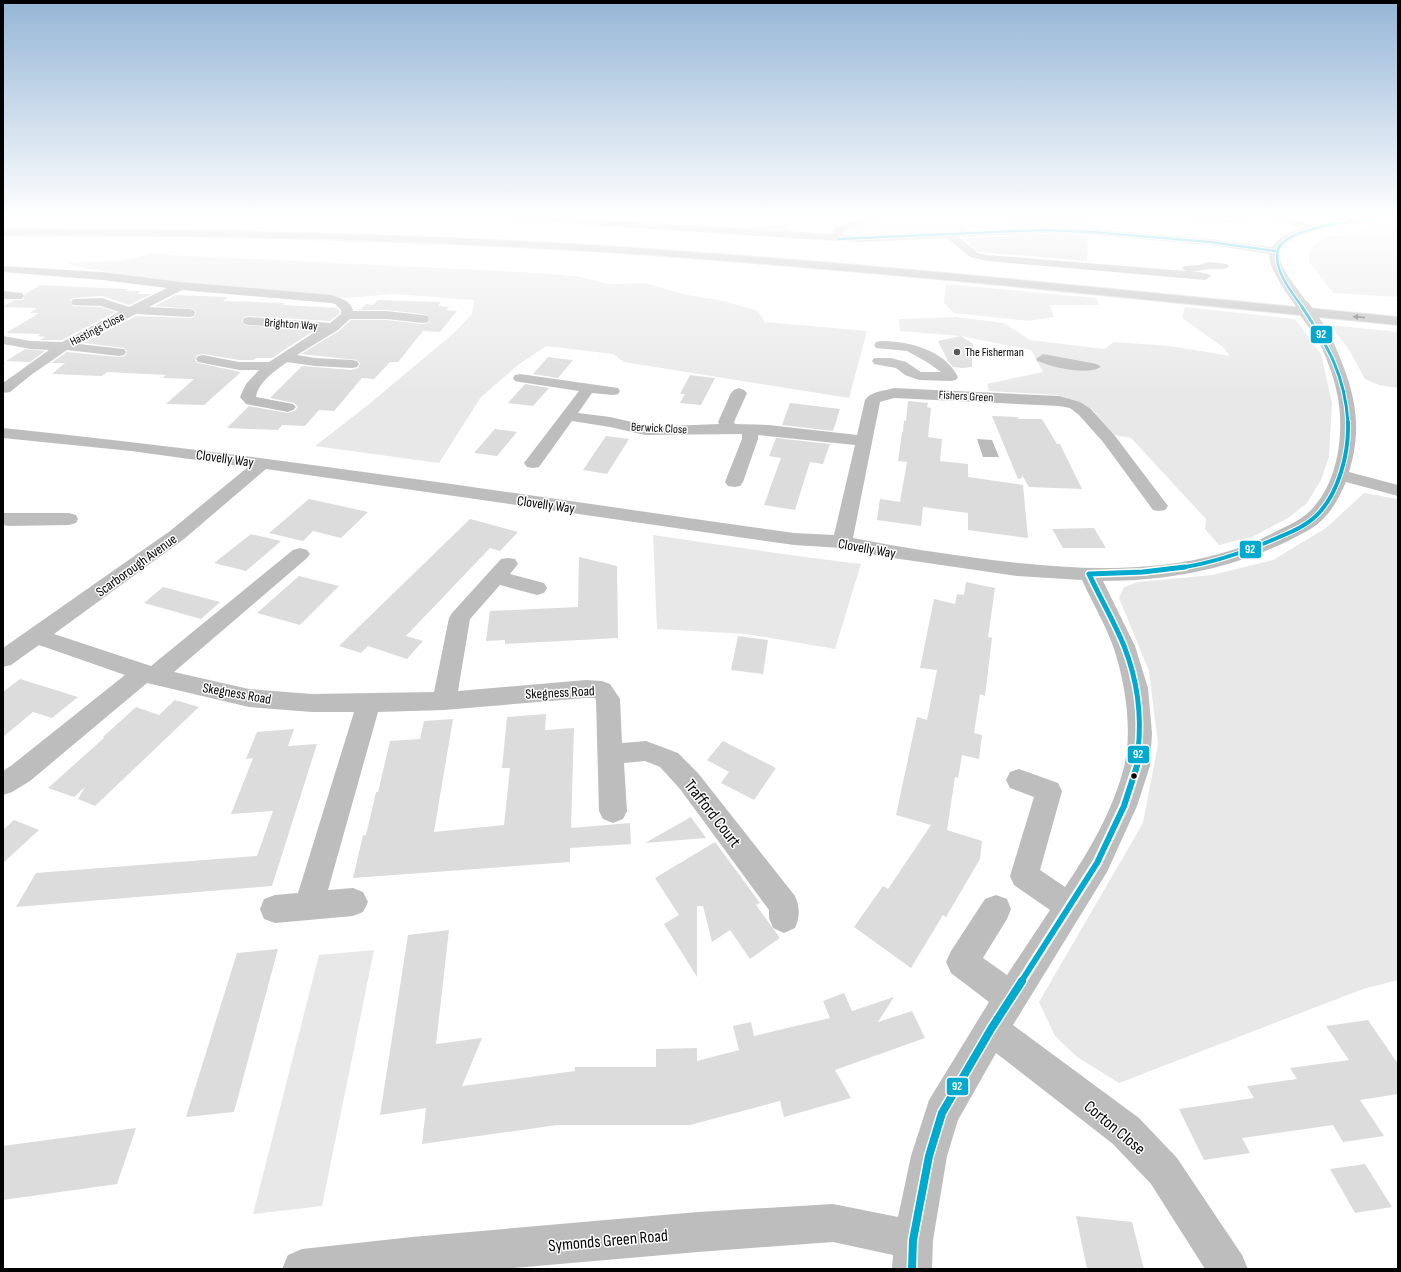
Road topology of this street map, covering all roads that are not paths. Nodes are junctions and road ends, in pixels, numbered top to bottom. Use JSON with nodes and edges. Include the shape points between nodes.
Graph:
{"nodes":[{"id":1,"x":92,"y":275,"type":"edge"},
{"id":2,"x":913,"y":275,"type":"edge"},
{"id":3,"x":1009,"y":275,"type":"edge"},
{"id":4,"x":1196,"y":275,"type":"edge"},
{"id":5,"x":1282,"y":275,"type":"edge"},
{"id":6,"x":1205,"y":276,"type":"dead end"},
{"id":7,"x":180,"y":286,"type":"junction"},
{"id":8,"x":3,"y":295,"type":"edge"},
{"id":9,"x":18,"y":296,"type":"dead end"},
{"id":10,"x":77,"y":302,"type":"dead end"},
{"id":11,"x":133,"y":311,"type":"junction"},
{"id":12,"x":1398,"y":311,"type":"edge"},
{"id":13,"x":189,"y":313,"type":"dead end"},
{"id":14,"x":347,"y":315,"type":"junction"},
{"id":15,"x":423,"y":319,"type":"dead end"},
{"id":16,"x":249,"y":321,"type":"dead end"},
{"id":17,"x":1398,"y":321,"type":"edge"},
{"id":18,"x":333,"y":327,"type":"junction"},
{"id":19,"x":3,"y":340,"type":"edge"},
{"id":20,"x":64,"y":346,"type":"junction"},
{"id":21,"x":119,"y":352,"type":"dead end"},
{"id":22,"x":285,"y":357,"type":"junction"},
{"id":23,"x":203,"y":359,"type":"dead end"},
{"id":24,"x":352,"y":364,"type":"dead end"},
{"id":25,"x":271,"y":366,"type":"junction"},
{"id":26,"x":520,"y":378,"type":"dead end"},
{"id":27,"x":880,"y":378,"type":"junction"},
{"id":28,"x":7,"y":385,"type":"edge"},
{"id":29,"x":588,"y":388,"type":"junction"},
{"id":30,"x":613,"y":391,"type":"dead end"},
{"id":31,"x":739,"y":393,"type":"dead end"},
{"id":32,"x":288,"y":407,"type":"dead end"},
{"id":33,"x":568,"y":416,"type":"junction"},
{"id":34,"x":728,"y":429,"type":"junction"},
{"id":35,"x":750,"y":430,"type":"junction"},
{"id":36,"x":3,"y":433,"type":"edge"},
{"id":37,"x":863,"y":441,"type":"junction"},
{"id":38,"x":263,"y":463,"type":"junction"},
{"id":39,"x":533,"y":463,"type":"dead end"},
{"id":40,"x":1340,"y":475,"type":"junction"},
{"id":41,"x":734,"y":482,"type":"dead end"},
{"id":42,"x":1398,"y":491,"type":"edge"},
{"id":43,"x":1159,"y":506,"type":"dead end"},
{"id":44,"x":3,"y":519,"type":"edge"},
{"id":45,"x":69,"y":519,"type":"dead end"},
{"id":46,"x":842,"y":542,"type":"junction"},
{"id":47,"x":300,"y":554,"type":"dead end"},
{"id":48,"x":1089,"y":574,"type":"junction"},
{"id":49,"x":537,"y":588,"type":"dead end"},
{"id":50,"x":37,"y":636,"type":"junction"},
{"id":51,"x":3,"y":659,"type":"edge"},
{"id":52,"x":148,"y":675,"type":"junction"},
{"id":53,"x":444,"y":701,"type":"junction"},
{"id":54,"x":369,"y":704,"type":"junction"},
{"id":55,"x":610,"y":754,"type":"junction"},
{"id":56,"x":1018,"y":780,"type":"dead end"},
{"id":57,"x":3,"y":784,"type":"edge"},
{"id":58,"x":613,"y":811,"type":"dead end"},
{"id":59,"x":353,"y":902,"type":"dead end"},
{"id":60,"x":309,"y":906,"type":"junction"},
{"id":61,"x":1069,"y":906,"type":"junction"},
{"id":62,"x":275,"y":909,"type":"dead end"},
{"id":63,"x":996,"y":909,"type":"dead end"},
{"id":64,"x":784,"y":918,"type":"dead end"},
{"id":65,"x":1011,"y":998,"type":"junction"},
{"id":66,"x":991,"y":1029,"type":"junction"},
{"id":67,"x":913,"y":1255,"type":"edge"},
{"id":68,"x":302,"y":1269,"type":"edge"},
{"id":69,"x":1228,"y":1269,"type":"edge"}],
"edges":[{"from":1,"to":7,"type":"main road","name":"Brighton Way"},
{"from":17,"to":2,"type":"main road","one_way":true},
{"from":3,"to":12,"type":"main road"},
{"from":4,"to":6,"type":"main road"},
{"from":5,"to":40,"type":"main road","bridge":true,"via":[[1324,338],[1342,377],[1348,430],[1347,448]]},
{"from":7,"to":11,"type":"main road","name":"Hastings Close"},
{"from":7,"to":14,"type":"main road","name":"Brighton Way","via":[[331,299],[346,307]]},
{"from":8,"to":9,"type":"main road"},
{"from":10,"to":11,"type":"main road","name":"Hastings Close","via":[[102,302]]},
{"from":11,"to":13,"type":"main road","name":"Hastings Close"},
{"from":11,"to":20,"type":"main road","name":"Hastings Close"},
{"from":14,"to":15,"type":"main road"},
{"from":14,"to":18,"type":"main road","name":"Brighton Way"},
{"from":16,"to":18,"type":"main road","name":"Brighton Way"},
{"from":18,"to":22,"type":"main road","name":"Brighton Way"},
{"from":19,"to":20,"type":"main road","name":"Hastings Close","via":[[31,345]]},
{"from":20,"to":21,"type":"main road","name":"Hastings Close"},
{"from":20,"to":28,"type":"main road","name":"Hastings Close"},
{"from":22,"to":24,"type":"main road"},
{"from":22,"to":25,"type":"main road","name":"Brighton Way"},
{"from":23,"to":25,"type":"main road","via":[[239,366]]},
{"from":25,"to":32,"type":"main road","name":"Brighton Way","via":[[248,390],[248,397],[258,404]]},
{"from":26,"to":29,"type":"main road"},
{"from":27,"to":27,"type":"main road","via":[[882,341],[920,351],[957,378],[919,376],[891,362]]},
{"from":27,"to":37,"type":"main road"},
{"from":27,"to":43,"type":"main road","name":"Fishers Green","via":[[904,392],[1059,401],[1076,405],[1109,439]]},
{"from":29,"to":30,"type":"main road"},
{"from":29,"to":33,"type":"main road"},
{"from":31,"to":34,"type":"main road","via":[[726,422]]},
{"from":33,"to":34,"type":"main road","name":"Berwick Close","via":[[645,430]]},
{"from":33,"to":39,"type":"main road"},
{"from":34,"to":35,"type":"main road","name":"Berwick Close"},
{"from":35,"to":37,"type":"main road","name":"Berwick Close"},
{"from":35,"to":41,"type":"main road","via":[[750,438]]},
{"from":36,"to":38,"type":"main road","name":"Clovelly Way"},
{"from":37,"to":46,"type":"main road"},
{"from":38,"to":46,"type":"main road","name":"Clovelly Way","via":[[794,539]]},
{"from":38,"to":50,"type":"main road","name":"Scarborough Avenue","via":[[177,535]]},
{"from":40,"to":42,"type":"main road"},
{"from":40,"to":48,"type":"main road","via":[[1321,511],[1300,528],[1254,550],[1202,565],[1146,572]]},
{"from":44,"to":45,"type":"main road"},
{"from":46,"to":48,"type":"main road","name":"Clovelly Way","via":[[889,552],[1013,569]]},
{"from":47,"to":52,"type":"main road"},
{"from":48,"to":61,"type":"main road","via":[[1124,646],[1136,688],[1140,733],[1137,766],[1124,806],[1097,863]]},
{"from":49,"to":53,"type":"main road","via":[[502,571],[460,618]]},
{"from":50,"to":51,"type":"main road","name":"Scarborough Avenue"},
{"from":50,"to":52,"type":"main road","name":"Skegness Road"},
{"from":52,"to":54,"type":"main road","name":"Skegness Road","via":[[249,698]]},
{"from":52,"to":57,"type":"main road","via":[[120,693],[21,773]]},
{"from":53,"to":54,"type":"main road","name":"Skegness Road"},
{"from":53,"to":55,"type":"main road","name":"Skegness Road","via":[[586,689],[602,690],[608,699]]},
{"from":54,"to":60,"type":"main road"},
{"from":55,"to":58,"type":"main road","name":"Skegness Road"},
{"from":55,"to":64,"type":"main road","name":"Trafford Court","via":[[646,750],[669,760],[689,781],[784,906]]},
{"from":56,"to":61,"type":"main road","via":[[1048,791],[1024,876]]},
{"from":59,"to":60,"type":"main road"},
{"from":60,"to":62,"type":"main road"},
{"from":61,"to":65,"type":"main road"},
{"from":63,"to":65,"type":"main road","via":[[962,962]]},
{"from":65,"to":66,"type":"main road"},
{"from":66,"to":67,"type":"main road","via":[[942,1113],[929,1156]]},
{"from":66,"to":69,"type":"main road","name":"Corton Close","via":[[1126,1131],[1164,1171]]},
{"from":67,"to":68,"type":"main road","name":"Symonds Green Road","via":[[832,1223],[698,1232]]}]}
